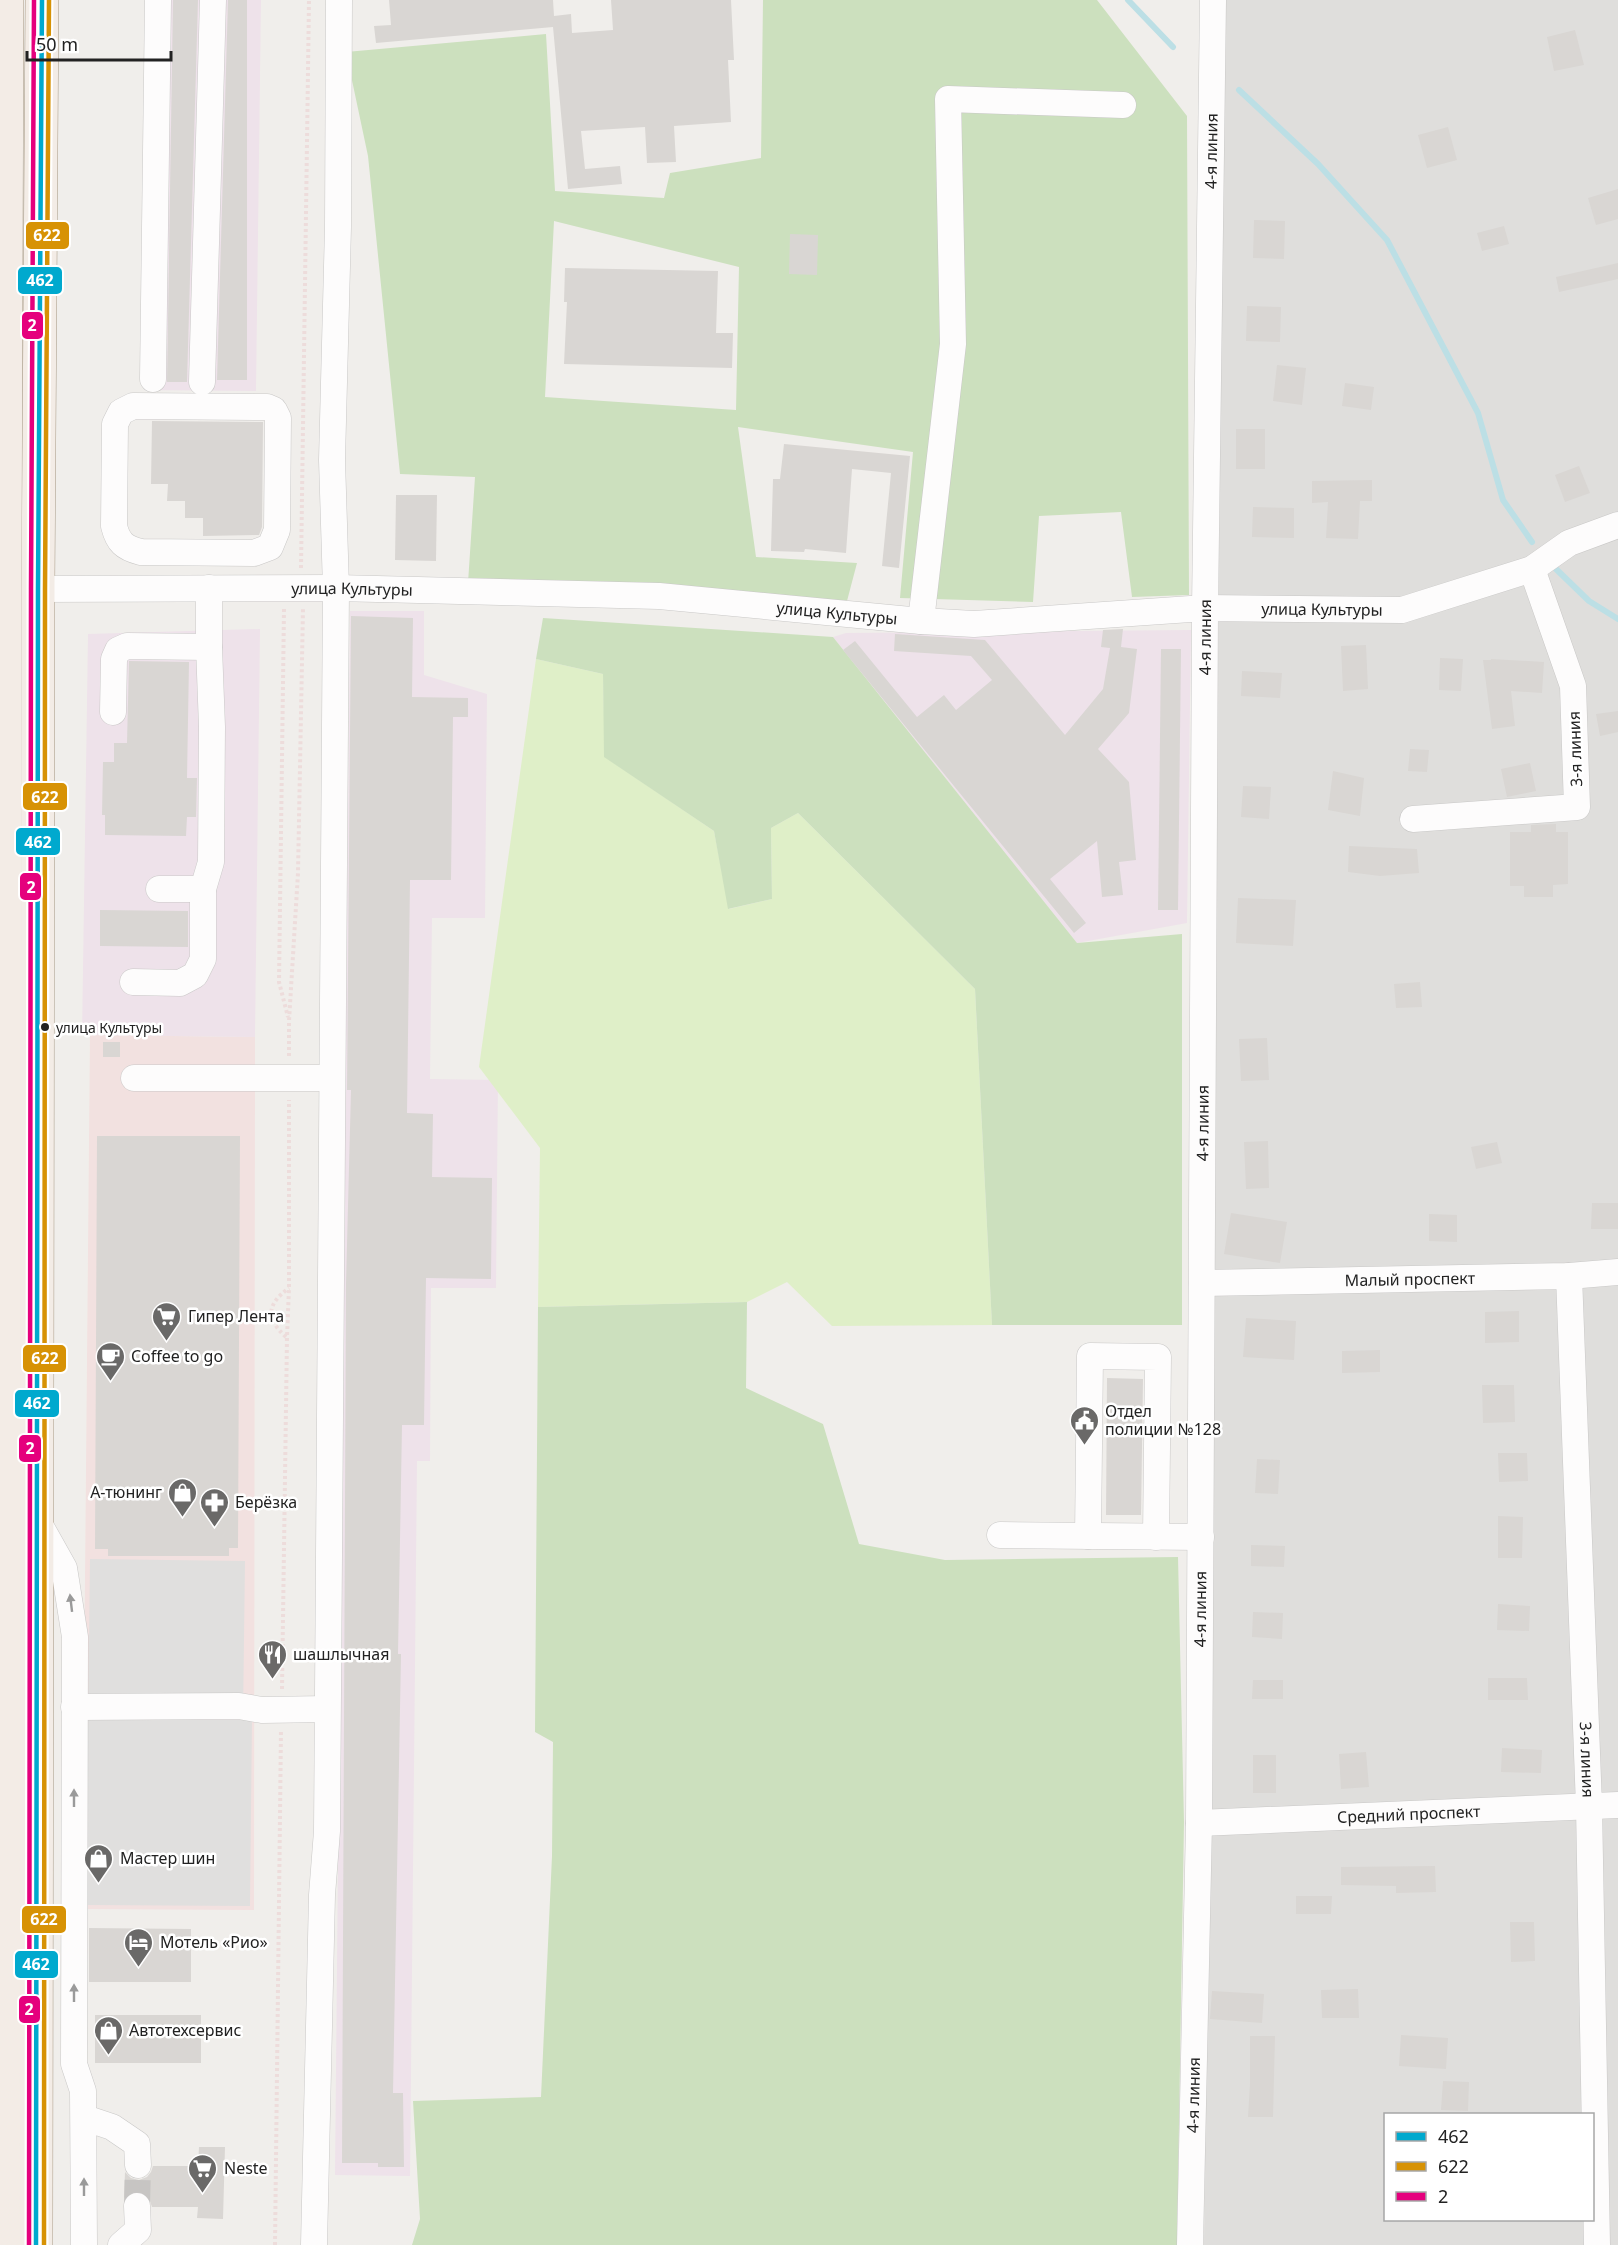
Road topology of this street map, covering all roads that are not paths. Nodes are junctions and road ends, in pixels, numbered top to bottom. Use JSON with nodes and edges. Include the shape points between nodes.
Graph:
{"nodes":[{"id":1,"x":7,"y":0,"type":"edge"},
{"id":2,"x":42,"y":0,"type":"edge"},
{"id":3,"x":158,"y":0,"type":"edge"},
{"id":4,"x":213,"y":0,"type":"edge"},
{"id":5,"x":339,"y":0,"type":"edge"},
{"id":6,"x":1213,"y":0,"type":"edge"},
{"id":7,"x":1123,"y":105,"type":"dead end"},
{"id":8,"x":153,"y":379,"type":"dead end"},
{"id":9,"x":202,"y":382,"type":"dead end"},
{"id":10,"x":1618,"y":525,"type":"edge"},
{"id":11,"x":174,"y":553,"type":"junction"},
{"id":12,"x":1532,"y":569,"type":"junction"},
{"id":13,"x":2,"y":583,"type":"edge"},
{"id":14,"x":173,"y":588,"type":"junction"},
{"id":15,"x":209,"y":588,"type":"junction"},
{"id":16,"x":336,"y":588,"type":"junction"},
{"id":17,"x":38,"y":589,"type":"junction"},
{"id":18,"x":1205,"y":608,"type":"junction"},
{"id":19,"x":921,"y":621,"type":"junction"},
{"id":20,"x":209,"y":647,"type":"junction"},
{"id":21,"x":113,"y":712,"type":"dead end"},
{"id":22,"x":1413,"y":819,"type":"dead end"},
{"id":23,"x":159,"y":889,"type":"dead end"},
{"id":24,"x":203,"y":889,"type":"junction"},
{"id":25,"x":133,"y":982,"type":"dead end"},
{"id":26,"x":134,"y":1078,"type":"dead end"},
{"id":27,"x":332,"y":1078,"type":"junction"},
{"id":28,"x":1618,"y":1272,"type":"edge"},
{"id":29,"x":1569,"y":1276,"type":"junction"},
{"id":30,"x":1202,"y":1283,"type":"junction"},
{"id":31,"x":37,"y":1520,"type":"junction"},
{"id":32,"x":1000,"y":1535,"type":"dead end"},
{"id":33,"x":1088,"y":1536,"type":"junction"},
{"id":34,"x":1156,"y":1537,"type":"junction"},
{"id":35,"x":1201,"y":1537,"type":"junction"},
{"id":36,"x":74,"y":1707,"type":"junction"},
{"id":37,"x":327,"y":1710,"type":"junction"},
{"id":38,"x":1618,"y":1805,"type":"edge"},
{"id":39,"x":1589,"y":1806,"type":"junction"},
{"id":40,"x":1199,"y":1823,"type":"junction"},
{"id":41,"x":85,"y":2118,"type":"junction"},
{"id":42,"x":138,"y":2165,"type":"tunnel mouth"},
{"id":43,"x":137,"y":2206,"type":"tunnel mouth"},
{"id":44,"x":7,"y":2245,"type":"edge"},
{"id":45,"x":36,"y":2245,"type":"edge"},
{"id":46,"x":84,"y":2245,"type":"edge"},
{"id":47,"x":121,"y":2245,"type":"edge"},
{"id":48,"x":314,"y":2245,"type":"edge"},
{"id":49,"x":1190,"y":2245,"type":"edge"},
{"id":50,"x":1597,"y":2245,"type":"edge"}],
"edges":[{"from":1,"to":13,"type":"main road"},
{"from":2,"to":17,"type":"main road"},
{"from":3,"to":8,"type":"street"},
{"from":4,"to":9,"type":"street"},
{"from":5,"to":16,"type":"street","via":[[332,460]]},
{"from":6,"to":18,"type":"street","name":"4-я линия"},
{"from":7,"to":19,"type":"street","via":[[948,99],[953,344]]},
{"from":10,"to":12,"type":"street","name":"улица Культуры","via":[[1569,543]]},
{"from":11,"to":11,"type":"street","via":[[127,549],[117,539],[115,424],[121,412],[133,406],[274,410],[278,418],[277,530],[270,547],[254,553]]},
{"from":11,"to":14,"type":"street"},
{"from":12,"to":18,"type":"street","name":"улица Культуры","via":[[1402,610]]},
{"from":12,"to":22,"type":"street","name":"3-я линия","via":[[1573,686],[1577,807]]},
{"from":13,"to":44,"type":"main road"},
{"from":14,"to":15,"type":"street","name":"улица Культуры"},
{"from":14,"to":17,"type":"street","name":"улица Культуры"},
{"from":15,"to":16,"type":"street","name":"улица Культуры","via":[[296,583]]},
{"from":15,"to":20,"type":"street"},
{"from":16,"to":19,"type":"street","name":"улица Культуры","via":[[659,596]]},
{"from":16,"to":27,"type":"street"},
{"from":17,"to":31,"type":"main road"},
{"from":18,"to":19,"type":"street","name":"улица Культуры","via":[[974,624]]},
{"from":18,"to":30,"type":"street","name":"4-я линия"},
{"from":20,"to":21,"type":"street","via":[[127,646],[118,650],[114,659]]},
{"from":20,"to":24,"type":"street","via":[[211,862]]},
{"from":23,"to":24,"type":"street"},
{"from":24,"to":25,"type":"street","via":[[203,959],[195,975],[180,983]]},
{"from":26,"to":27,"type":"street"},
{"from":27,"to":37,"type":"street"},
{"from":28,"to":29,"type":"street","name":"Малый проспект"},
{"from":29,"to":30,"type":"street","name":"Малый проспект"},
{"from":29,"to":39,"type":"street","name":"3-я линия"},
{"from":30,"to":35,"type":"street","name":"4-я линия"},
{"from":36,"to":31,"type":"street","one_way":true,"via":[[75,1636],[70,1595],[64,1568]]},
{"from":31,"to":45,"type":"main road"},
{"from":32,"to":33,"type":"street"},
{"from":33,"to":34,"type":"street"},
{"from":33,"to":34,"type":"street","via":[[1090,1356],[1158,1357]]},
{"from":34,"to":35,"type":"street"},
{"from":35,"to":40,"type":"street","name":"4-я линия"},
{"from":36,"to":37,"type":"street"},
{"from":41,"to":36,"type":"street","one_way":true,"via":[[83,2091],[74,2064]]},
{"from":37,"to":48,"type":"street"},
{"from":38,"to":39,"type":"street","name":"Средний проспект"},
{"from":39,"to":40,"type":"street","name":"Средний проспект"},
{"from":39,"to":50,"type":"street","name":"3-я линия"},
{"from":40,"to":49,"type":"street","name":"4-я линия"},
{"from":41,"to":42,"type":"street","via":[[112,2127],[137,2144]]},
{"from":46,"to":41,"type":"street","one_way":true},
{"from":43,"to":47,"type":"street","via":[[138,2230]]}]}
